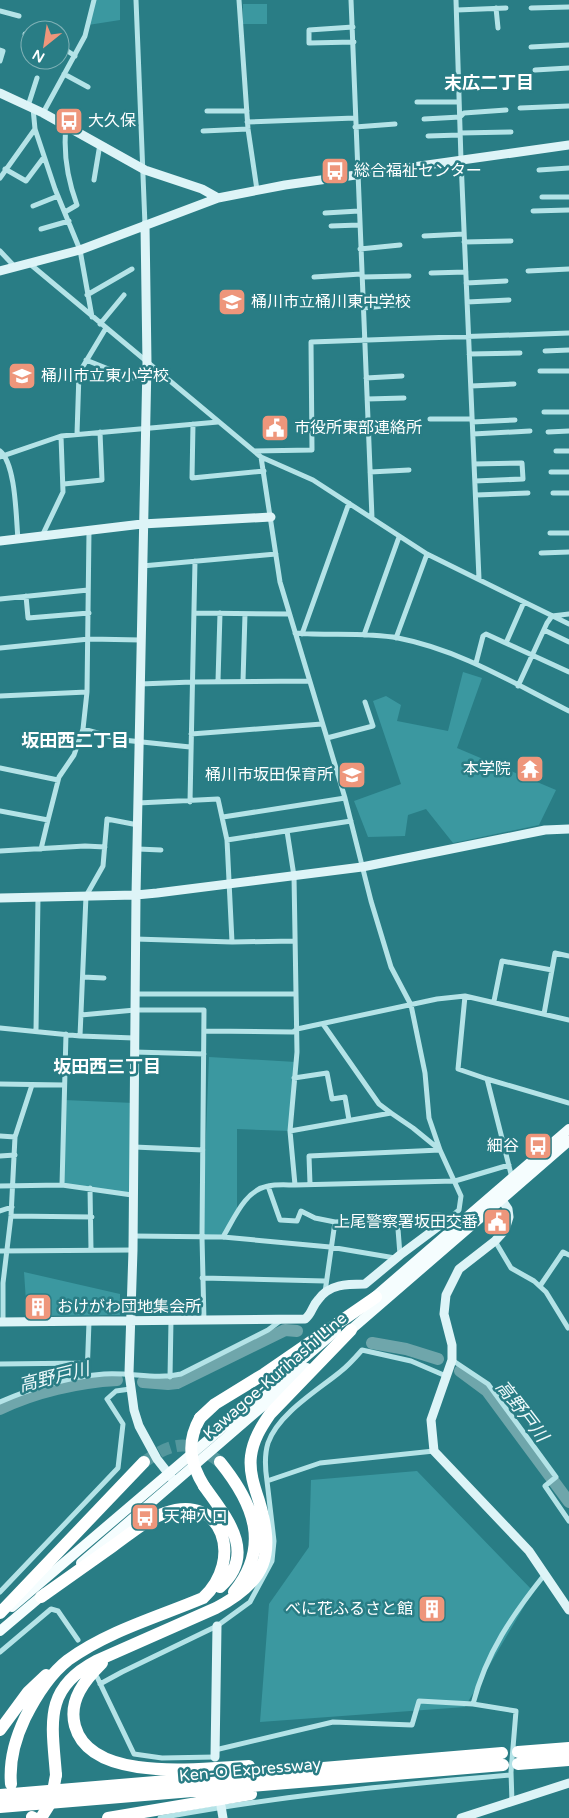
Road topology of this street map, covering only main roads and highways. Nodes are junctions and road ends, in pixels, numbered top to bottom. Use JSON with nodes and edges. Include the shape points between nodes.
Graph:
{"nodes":[{"id":1,"x":569,"y":1128,"type":"edge"},
{"id":2,"x":566,"y":1146,"type":"edge"},
{"id":3,"x":500,"y":1197,"type":"junction"},
{"id":4,"x":376,"y":1296,"type":"junction"},
{"id":5,"x":351,"y":1330,"type":"junction"},
{"id":6,"x":144,"y":1462,"type":"tunnel mouth"},
{"id":7,"x":220,"y":1462,"type":"tunnel mouth"},
{"id":8,"x":41,"y":1597,"type":"junction"},
{"id":9,"x":203,"y":1598,"type":"junction"},
{"id":10,"x":216,"y":1608,"type":"junction"},
{"id":11,"x":0,"y":1613,"type":"edge"},
{"id":12,"x":0,"y":1618,"type":"edge"},
{"id":13,"x":0,"y":1631,"type":"edge"},
{"id":14,"x":109,"y":1656,"type":"junction"},
{"id":15,"x":67,"y":1661,"type":"junction"},
{"id":16,"x":0,"y":1730,"type":"edge"},
{"id":17,"x":569,"y":1748,"type":"edge"},
{"id":18,"x":569,"y":1760,"type":"edge"},
{"id":19,"x":510,"y":1762,"type":"junction"},
{"id":20,"x":383,"y":1763,"type":"junction"},
{"id":21,"x":362,"y":1776,"type":"junction"},
{"id":22,"x":11,"y":1784,"type":"dead end"},
{"id":23,"x":0,"y":1795,"type":"edge"},
{"id":24,"x":0,"y":1807,"type":"edge"},
{"id":25,"x":36,"y":1818,"type":"edge"},
{"id":26,"x":108,"y":1818,"type":"edge"}],
"edges":[{"from":1,"to":3,"type":"main road","name":"Kawagoe-Kurihashi Line","via":[[512,1179]]},
{"from":2,"to":3,"type":"main road","name":"Kawagoe-Kurihashi Line"},
{"from":3,"to":4,"type":"main road","name":"Kawagoe-Kurihashi Line"},
{"from":3,"to":5,"type":"main road","name":"Kawagoe-Kurihashi Line"},
{"from":4,"to":9,"type":"highway","bridge":true,"via":[[215,1404],[200,1418],[191,1438],[192,1462],[204,1486],[229,1520],[237,1552],[233,1571],[225,1582]]},
{"from":4,"to":12,"type":"main road","name":"Kawagoe-Kurihashi Line"},
{"from":5,"to":8,"type":"main road","name":"Kawagoe-Kurihashi Line"},
{"from":5,"to":10,"type":"highway","via":[[260,1428],[251,1455],[250,1470],[265,1522],[266,1553],[254,1581],[233,1600]]},
{"from":6,"to":11,"type":"highway"},
{"from":7,"to":10,"type":"highway","via":[[243,1493],[256,1542],[243,1581]]},
{"from":8,"to":9,"type":"highway","via":[[148,1521],[167,1512],[189,1510],[210,1518],[223,1535],[226,1546],[221,1574],[213,1589]]},
{"from":8,"to":13,"type":"main road","name":"Kawagoe-Kurihashi Line"},
{"from":9,"to":15,"type":"highway","via":[[116,1633]]},
{"from":10,"to":14,"type":"highway"},
{"from":14,"to":20,"type":"highway","via":[[78,1691],[73,1711],[73,1721],[81,1740],[88,1749],[108,1761],[163,1768]]},
{"from":14,"to":25,"type":"highway","bridge":true,"via":[[79,1670],[59,1694],[52,1726],[56,1775],[51,1802]]},
{"from":15,"to":16,"type":"highway","via":[[28,1692]]},
{"from":15,"to":22,"type":"highway","via":[[42,1690],[22,1726],[13,1751]]},
{"from":17,"to":19,"type":"highway","name":"Ken-O Expressway"},
{"from":18,"to":19,"type":"highway","name":"Ken-O Expressway"},
{"from":19,"to":20,"type":"highway","name":"Ken-O Expressway"},
{"from":19,"to":21,"type":"highway","name":"Ken-O Expressway"},
{"from":20,"to":23,"type":"highway","name":"Ken-O Expressway"},
{"from":21,"to":24,"type":"highway","name":"Ken-O Expressway"},
{"from":21,"to":26,"type":"highway"}]}
